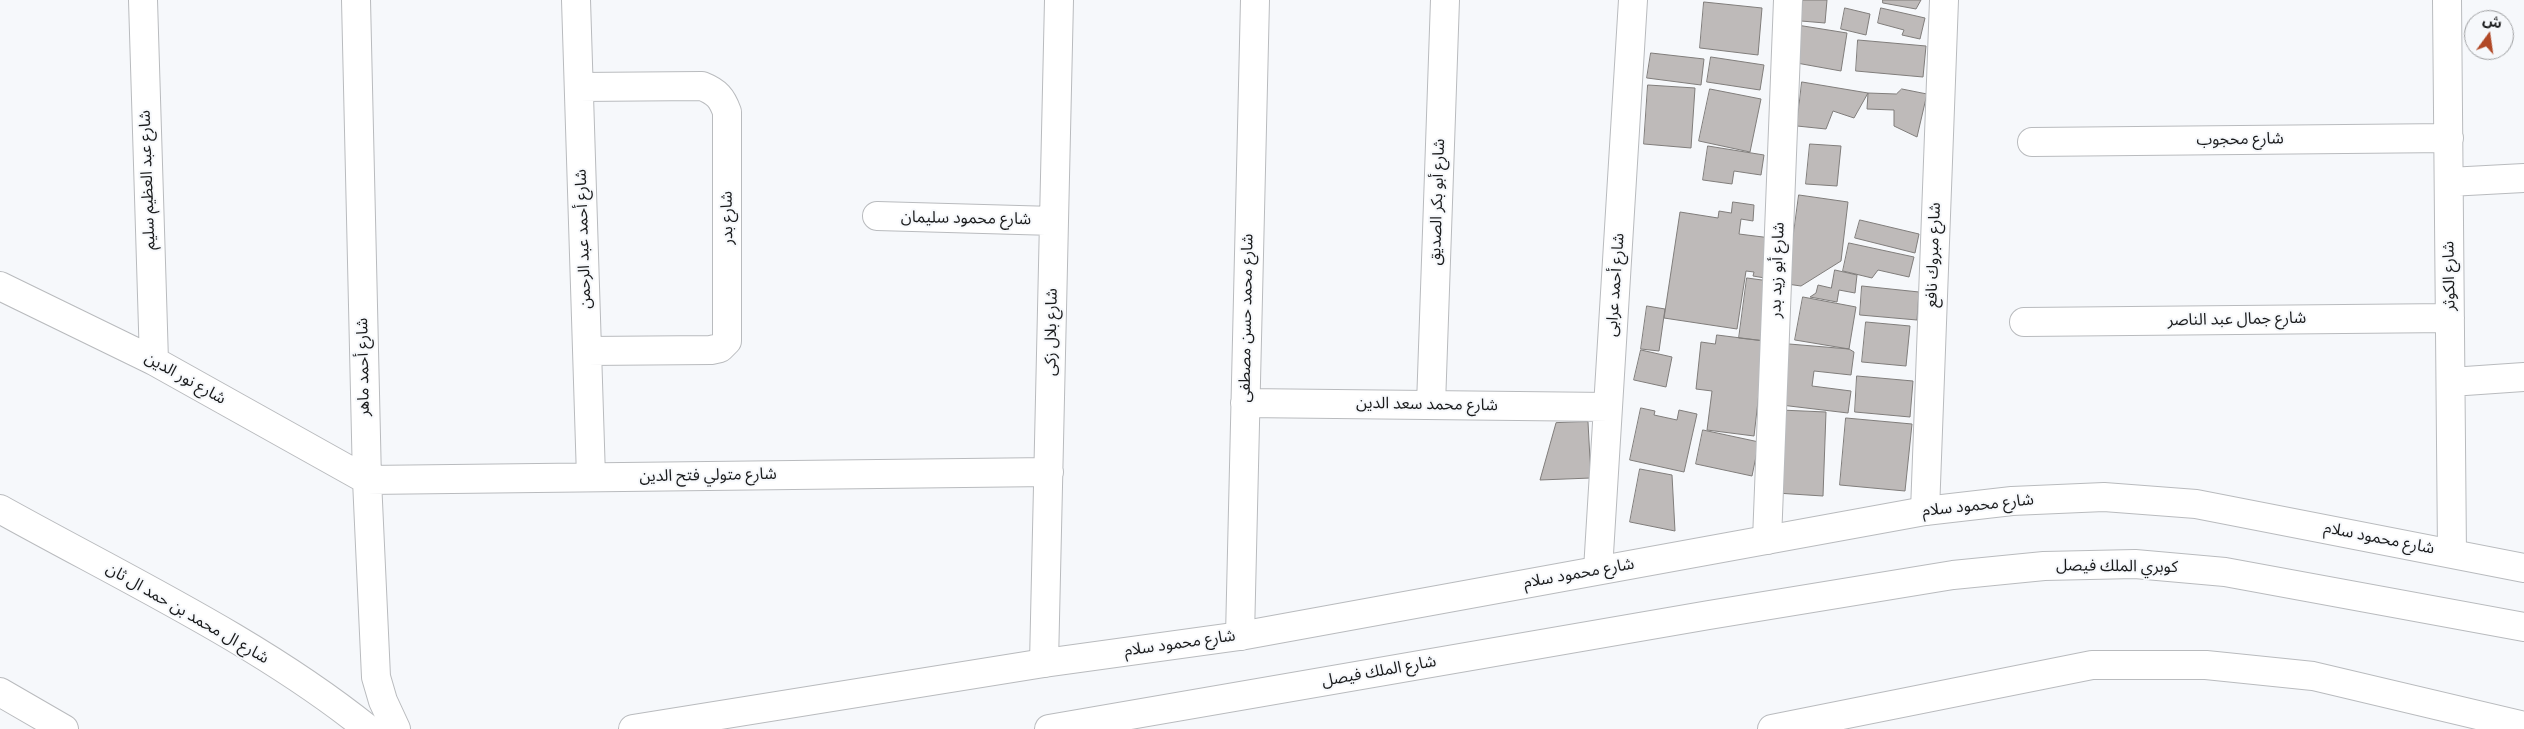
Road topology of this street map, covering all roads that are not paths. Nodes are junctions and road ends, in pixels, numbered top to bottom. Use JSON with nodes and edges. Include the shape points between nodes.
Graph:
{"nodes":[{"id":1,"x":143,"y":0,"type":"edge"},
{"id":2,"x":356,"y":0,"type":"edge"},
{"id":3,"x":576,"y":0,"type":"edge"},
{"id":4,"x":1059,"y":0,"type":"edge"},
{"id":5,"x":1254,"y":0,"type":"edge"},
{"id":6,"x":1445,"y":0,"type":"edge"},
{"id":7,"x":1633,"y":0,"type":"edge"},
{"id":8,"x":1788,"y":0,"type":"edge"},
{"id":9,"x":1944,"y":0,"type":"edge"},
{"id":10,"x":2447,"y":0,"type":"edge"},
{"id":11,"x":579,"y":86,"type":"junction"},
{"id":12,"x":2449,"y":138,"type":"junction"},
{"id":13,"x":2032,"y":142,"type":"dead end"},
{"id":14,"x":2524,"y":178,"type":"edge"},
{"id":15,"x":2449,"y":182,"type":"junction"},
{"id":16,"x":877,"y":216,"type":"dead end"},
{"id":17,"x":1054,"y":221,"type":"junction"},
{"id":18,"x":0,"y":286,"type":"edge"},
{"id":19,"x":2450,"y":318,"type":"junction"},
{"id":20,"x":2024,"y":322,"type":"dead end"},
{"id":21,"x":587,"y":351,"type":"junction"},
{"id":22,"x":154,"y":361,"type":"junction"},
{"id":23,"x":2524,"y":377,"type":"edge"},
{"id":24,"x":2451,"y":382,"type":"junction"},
{"id":25,"x":1246,"y":403,"type":"junction"},
{"id":26,"x":1431,"y":405,"type":"junction"},
{"id":27,"x":1608,"y":407,"type":"junction"},
{"id":28,"x":1048,"y":472,"type":"junction"},
{"id":29,"x":591,"y":477,"type":"junction"},
{"id":30,"x":367,"y":480,"type":"junction"},
{"id":31,"x":0,"y":509,"type":"edge"},
{"id":32,"x":1925,"y":511,"type":"junction"},
{"id":33,"x":1768,"y":540,"type":"junction"},
{"id":34,"x":2452,"y":553,"type":"junction"},
{"id":35,"x":2524,"y":568,"type":"edge"},
{"id":36,"x":1598,"y":570,"type":"junction"},
{"id":37,"x":1709,"y":615,"type":"joint"},
{"id":38,"x":2524,"y":627,"type":"edge"},
{"id":39,"x":1240,"y":636,"type":"junction"},
{"id":40,"x":1044,"y":663,"type":"junction"},
{"id":41,"x":0,"y":692,"type":"edge"},
{"id":42,"x":2524,"y":726,"type":"edge"},
{"id":43,"x":64,"y":729,"type":"edge"},
{"id":44,"x":368,"y":729,"type":"edge"},
{"id":45,"x":396,"y":729,"type":"edge"},
{"id":46,"x":633,"y":729,"type":"edge"},
{"id":47,"x":1050,"y":729,"type":"edge"},
{"id":48,"x":1772,"y":729,"type":"edge"}],
"edges":[{"from":1,"to":22,"type":"street","name":"شارع عبد العظيم سليم"},
{"from":2,"to":30,"type":"street","name":"شارع أحمد ماهر"},
{"from":3,"to":11,"type":"street","name":"شارع أحمد عبد الرحمن"},
{"from":4,"to":17,"type":"street","name":"شارع بلال زكى"},
{"from":5,"to":25,"type":"street","name":"شارع محمد حسن مصطفى"},
{"from":6,"to":26,"type":"street","name":"شارع أبو بكر الصديق"},
{"from":7,"to":27,"type":"street","name":"شارع أحمد عرابى"},
{"from":8,"to":33,"type":"street","name":"شارع أبو زيد بدر"},
{"from":9,"to":32,"type":"street","name":"شارع مبروك نافع"},
{"from":10,"to":12,"type":"street","name":"شارع الكوثر"},
{"from":11,"to":21,"type":"street","name":"شارع أحمد عبد الرحمن"},
{"from":11,"to":21,"type":"street","name":"شارع بدر","via":[[702,86],[715,91],[727,112],[727,341],[720,348],[711,350]]},
{"from":12,"to":13,"type":"street","name":"شارع محجوب"},
{"from":12,"to":15,"type":"street","name":"شارع الكوثر"},
{"from":14,"to":15,"type":"street"},
{"from":15,"to":19,"type":"street","name":"شارع الكوثر"},
{"from":16,"to":17,"type":"street","name":"شارع محمود سليمان"},
{"from":17,"to":28,"type":"street","name":"شارع بلال زكى"},
{"from":18,"to":22,"type":"street","name":"شارع نور الدين"},
{"from":19,"to":20,"type":"street","name":"شارع جمال عبد الناصر"},
{"from":19,"to":24,"type":"street","name":"شارع الكوثر"},
{"from":21,"to":29,"type":"street","name":"شارع أحمد عبد الرحمن"},
{"from":22,"to":30,"type":"street","name":"شارع نور الدين"},
{"from":23,"to":24,"type":"street"},
{"from":24,"to":34,"type":"street","name":"شارع الكوثر"},
{"from":25,"to":26,"type":"street","name":"شارع محمد سعد الدين"},
{"from":25,"to":39,"type":"street","name":"شارع محمد حسن مصطفى"},
{"from":26,"to":27,"type":"street","name":"شارع محمد سعد الدين"},
{"from":27,"to":36,"type":"street","name":"شارع أحمد عرابى"},
{"from":28,"to":29,"type":"street","name":"شارع متولي فتح الدين"},
{"from":28,"to":40,"type":"street","name":"شارع بلال زكى"},
{"from":29,"to":30,"type":"street","name":"شارع متولي فتح الدين"},
{"from":30,"to":45,"type":"street","name":"شارع أحمد ماهر","via":[[376,677]]},
{"from":31,"to":44,"type":"street","name":"شارع ال محمد بن حمد ال ثان","via":[[204,622],[328,696]]},
{"from":32,"to":33,"type":"street","name":"شارع محمود سلام"},
{"from":32,"to":34,"type":"street","name":"شارع محمود سلام","via":[[2012,501],[2104,497],[2196,504]]},
{"from":33,"to":36,"type":"street","name":"شارع محمود سلام"},
{"from":34,"to":35,"type":"street","name":"شارع محمود سلام"},
{"from":36,"to":39,"type":"street","name":"شارع محمود سلام"},
{"from":37,"to":38,"type":"street","name":"كوبري الملك فيصل","via":[[1953,576],[2044,566],[2135,564],[2225,572]]},
{"from":37,"to":47,"type":"street","name":"شارع الملك فيصل"},
{"from":39,"to":40,"type":"street","name":"شارع محمود سلام"},
{"from":40,"to":46,"type":"street","name":"شارع محمود سلام"},
{"from":41,"to":43,"type":"street"},
{"from":42,"to":48,"type":"street","via":[[2313,676],[2206,665],[2092,665]]}]}
